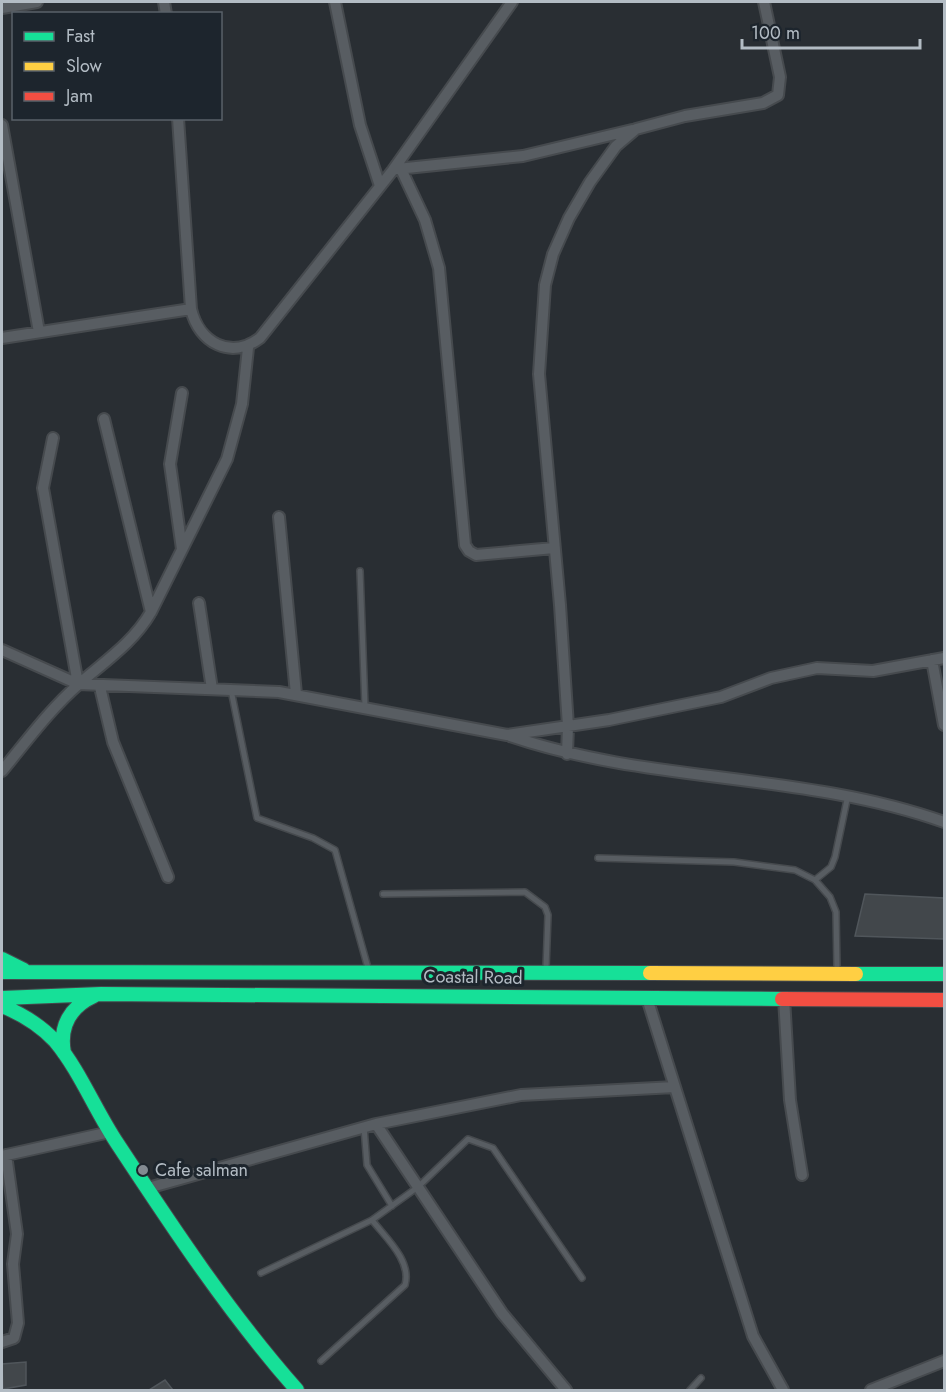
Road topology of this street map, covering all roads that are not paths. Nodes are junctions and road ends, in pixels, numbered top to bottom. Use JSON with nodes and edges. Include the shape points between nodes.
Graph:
{"nodes":[{"id":1,"x":37,"y":2,"type":"edge"},
{"id":2,"x":335,"y":2,"type":"edge"},
{"id":3,"x":512,"y":2,"type":"edge"},
{"id":4,"x":764,"y":2,"type":"edge"},
{"id":5,"x":2,"y":8,"type":"edge"},
{"id":6,"x":178,"y":120,"type":"edge"},
{"id":7,"x":2,"y":125,"type":"edge"},
{"id":8,"x":636,"y":129,"type":"junction"},
{"id":9,"x":397,"y":169,"type":"junction"},
{"id":10,"x":380,"y":186,"type":"junction"},
{"id":11,"x":191,"y":309,"type":"junction"},
{"id":12,"x":39,"y":332,"type":"junction"},
{"id":13,"x":2,"y":338,"type":"edge"},
{"id":14,"x":248,"y":348,"type":"junction"},
{"id":15,"x":182,"y":393,"type":"dead end"},
{"id":16,"x":104,"y":419,"type":"dead end"},
{"id":17,"x":53,"y":438,"type":"dead end"},
{"id":18,"x":279,"y":517,"type":"dead end"},
{"id":19,"x":554,"y":548,"type":"junction"},
{"id":20,"x":183,"y":549,"type":"junction"},
{"id":21,"x":360,"y":571,"type":"dead end"},
{"id":22,"x":199,"y":603,"type":"dead end"},
{"id":23,"x":151,"y":612,"type":"junction"},
{"id":24,"x":2,"y":650,"type":"edge"},
{"id":25,"x":945,"y":658,"type":"edge"},
{"id":26,"x":932,"y":660,"type":"junction"},
{"id":27,"x":78,"y":684,"type":"junction"},
{"id":28,"x":100,"y":687,"type":"junction"},
{"id":29,"x":230,"y":688,"type":"junction"},
{"id":30,"x":212,"y":689,"type":"junction"},
{"id":31,"x":296,"y":694,"type":"junction"},
{"id":32,"x":365,"y":707,"type":"junction"},
{"id":33,"x":945,"y":725,"type":"edge"},
{"id":34,"x":568,"y":726,"type":"junction"},
{"id":35,"x":507,"y":735,"type":"junction"},
{"id":36,"x":567,"y":754,"type":"junction"},
{"id":37,"x":2,"y":771,"type":"edge"},
{"id":38,"x":848,"y":795,"type":"junction"},
{"id":39,"x":945,"y":822,"type":"edge"},
{"id":40,"x":598,"y":858,"type":"dead end"},
{"id":41,"x":168,"y":877,"type":"dead end"},
{"id":42,"x":815,"y":880,"type":"junction"},
{"id":43,"x":383,"y":894,"type":"dead end"},
{"id":44,"x":2,"y":959,"type":"edge"},
{"id":45,"x":2,"y":972,"type":"edge"},
{"id":46,"x":30,"y":972,"type":"junction"},
{"id":47,"x":369,"y":972,"type":"junction"},
{"id":48,"x":546,"y":972,"type":"junction"},
{"id":49,"x":837,"y":972,"type":"junction"},
{"id":50,"x":945,"y":974,"type":"edge"},
{"id":51,"x":101,"y":994,"type":"junction"},
{"id":52,"x":2,"y":998,"type":"edge"},
{"id":53,"x":647,"y":998,"type":"junction"},
{"id":54,"x":784,"y":998,"type":"junction"},
{"id":55,"x":945,"y":1000,"type":"edge"},
{"id":56,"x":2,"y":1005,"type":"edge"},
{"id":57,"x":64,"y":1056,"type":"junction"},
{"id":58,"x":675,"y":1087,"type":"junction"},
{"id":59,"x":376,"y":1124,"type":"junction"},
{"id":60,"x":364,"y":1127,"type":"junction"},
{"id":61,"x":110,"y":1132,"type":"junction"},
{"id":62,"x":4,"y":1156,"type":"edge"},
{"id":63,"x":802,"y":1175,"type":"dead end"},
{"id":64,"x":418,"y":1187,"type":"junction"},
{"id":65,"x":148,"y":1188,"type":"junction"},
{"id":66,"x":392,"y":1206,"type":"junction"},
{"id":67,"x":372,"y":1220,"type":"junction"},
{"id":68,"x":261,"y":1273,"type":"dead end"},
{"id":69,"x":582,"y":1278,"type":"dead end"},
{"id":70,"x":2,"y":1342,"type":"edge"},
{"id":71,"x":945,"y":1360,"type":"edge"},
{"id":72,"x":321,"y":1361,"type":"dead end"},
{"id":73,"x":701,"y":1378,"type":"dead end"},
{"id":74,"x":297,"y":1390,"type":"edge"},
{"id":75,"x":566,"y":1390,"type":"edge"},
{"id":76,"x":690,"y":1390,"type":"edge"},
{"id":77,"x":783,"y":1390,"type":"edge"},
{"id":78,"x":871,"y":1390,"type":"edge"}],
"edges":[{"from":1,"to":5,"type":"street"},
{"from":2,"to":10,"type":"street","via":[[360,125]]},
{"from":3,"to":9,"type":"street"},
{"from":4,"to":8,"type":"street","via":[[780,78],[778,96],[763,103]]},
{"from":6,"to":11,"type":"street"},
{"from":7,"to":12,"type":"street"},
{"from":8,"to":9,"type":"street","via":[[523,156]]},
{"from":8,"to":19,"type":"street","via":[[616,146],[577,202],[553,254],[545,285],[540,374]]},
{"from":9,"to":10,"type":"street"},
{"from":9,"to":19,"type":"street","via":[[425,220],[439,268],[465,544],[476,555]]},
{"from":10,"to":14,"type":"street"},
{"from":11,"to":12,"type":"street"},
{"from":11,"to":14,"type":"street","via":[[195,326],[204,336],[234,349]]},
{"from":12,"to":13,"type":"street"},
{"from":14,"to":20,"type":"street","via":[[243,404],[227,459]]},
{"from":15,"to":20,"type":"street","via":[[170,464]]},
{"from":16,"to":23,"type":"street"},
{"from":17,"to":27,"type":"street","via":[[44,488]]},
{"from":18,"to":31,"type":"street"},
{"from":19,"to":34,"type":"street"},
{"from":20,"to":23,"type":"street"},
{"from":21,"to":32,"type":"lane"},
{"from":22,"to":30,"type":"street"},
{"from":23,"to":27,"type":"street","via":[[107,663]]},
{"from":24,"to":27,"type":"street"},
{"from":25,"to":26,"type":"street"},
{"from":26,"to":33,"type":"street"},
{"from":26,"to":34,"type":"street","via":[[873,671],[805,670],[722,697]]},
{"from":27,"to":28,"type":"street"},
{"from":27,"to":37,"type":"street"},
{"from":28,"to":30,"type":"street"},
{"from":28,"to":41,"type":"street","via":[[113,742]]},
{"from":29,"to":30,"type":"street"},
{"from":29,"to":31,"type":"street"},
{"from":29,"to":47,"type":"lane","via":[[257,818],[336,850]]},
{"from":31,"to":32,"type":"street"},
{"from":32,"to":35,"type":"street"},
{"from":34,"to":35,"type":"street"},
{"from":34,"to":36,"type":"street"},
{"from":35,"to":36,"type":"street"},
{"from":36,"to":38,"type":"street"},
{"from":38,"to":39,"type":"street"},
{"from":38,"to":42,"type":"lane","via":[[835,857],[831,867]]},
{"from":40,"to":42,"type":"lane","via":[[734,862],[795,870]]},
{"from":42,"to":49,"type":"lane","via":[[830,897],[836,912]]},
{"from":43,"to":48,"type":"lane","via":[[525,892],[545,907],[548,915]]},
{"from":44,"to":46,"type":"main road"},
{"from":45,"to":46,"type":"main road","name":"Coastal Road"},
{"from":46,"to":47,"type":"main road","name":"Coastal Road"},
{"from":47,"to":48,"type":"main road","name":"Coastal Road"},
{"from":48,"to":49,"type":"main road","name":"Coastal Road"},
{"from":49,"to":50,"type":"main road","name":"Coastal Road"},
{"from":51,"to":52,"type":"main road","name":"Coastal Road"},
{"from":51,"to":53,"type":"main road","name":"Coastal Road"},
{"from":51,"to":57,"type":"main road","via":[[77,1005],[66,1020]]},
{"from":53,"to":54,"type":"main road","name":"Coastal Road"},
{"from":53,"to":58,"type":"street"},
{"from":54,"to":55,"type":"main road","name":"Coastal Road"},
{"from":54,"to":63,"type":"street","via":[[790,1100]]},
{"from":56,"to":57,"type":"main road","via":[[35,1023]]},
{"from":57,"to":61,"type":"main road"},
{"from":58,"to":59,"type":"street","via":[[521,1095]]},
{"from":58,"to":77,"type":"street","via":[[753,1336]]},
{"from":59,"to":60,"type":"street"},
{"from":59,"to":64,"type":"street"},
{"from":60,"to":65,"type":"street"},
{"from":60,"to":66,"type":"lane","via":[[368,1165]]},
{"from":61,"to":62,"type":"street"},
{"from":61,"to":65,"type":"main road"},
{"from":62,"to":70,"type":"street","via":[[17,1234],[13,1264],[18,1323],[14,1338]]},
{"from":64,"to":66,"type":"lane"},
{"from":64,"to":69,"type":"lane","via":[[468,1139],[493,1148]]},
{"from":64,"to":75,"type":"street","via":[[502,1313]]},
{"from":65,"to":74,"type":"main road","via":[[258,1345]]},
{"from":66,"to":67,"type":"lane"},
{"from":67,"to":68,"type":"lane"},
{"from":67,"to":72,"type":"lane","via":[[404,1262],[408,1274],[405,1285]]},
{"from":71,"to":78,"type":"street"},
{"from":73,"to":76,"type":"lane"}]}
